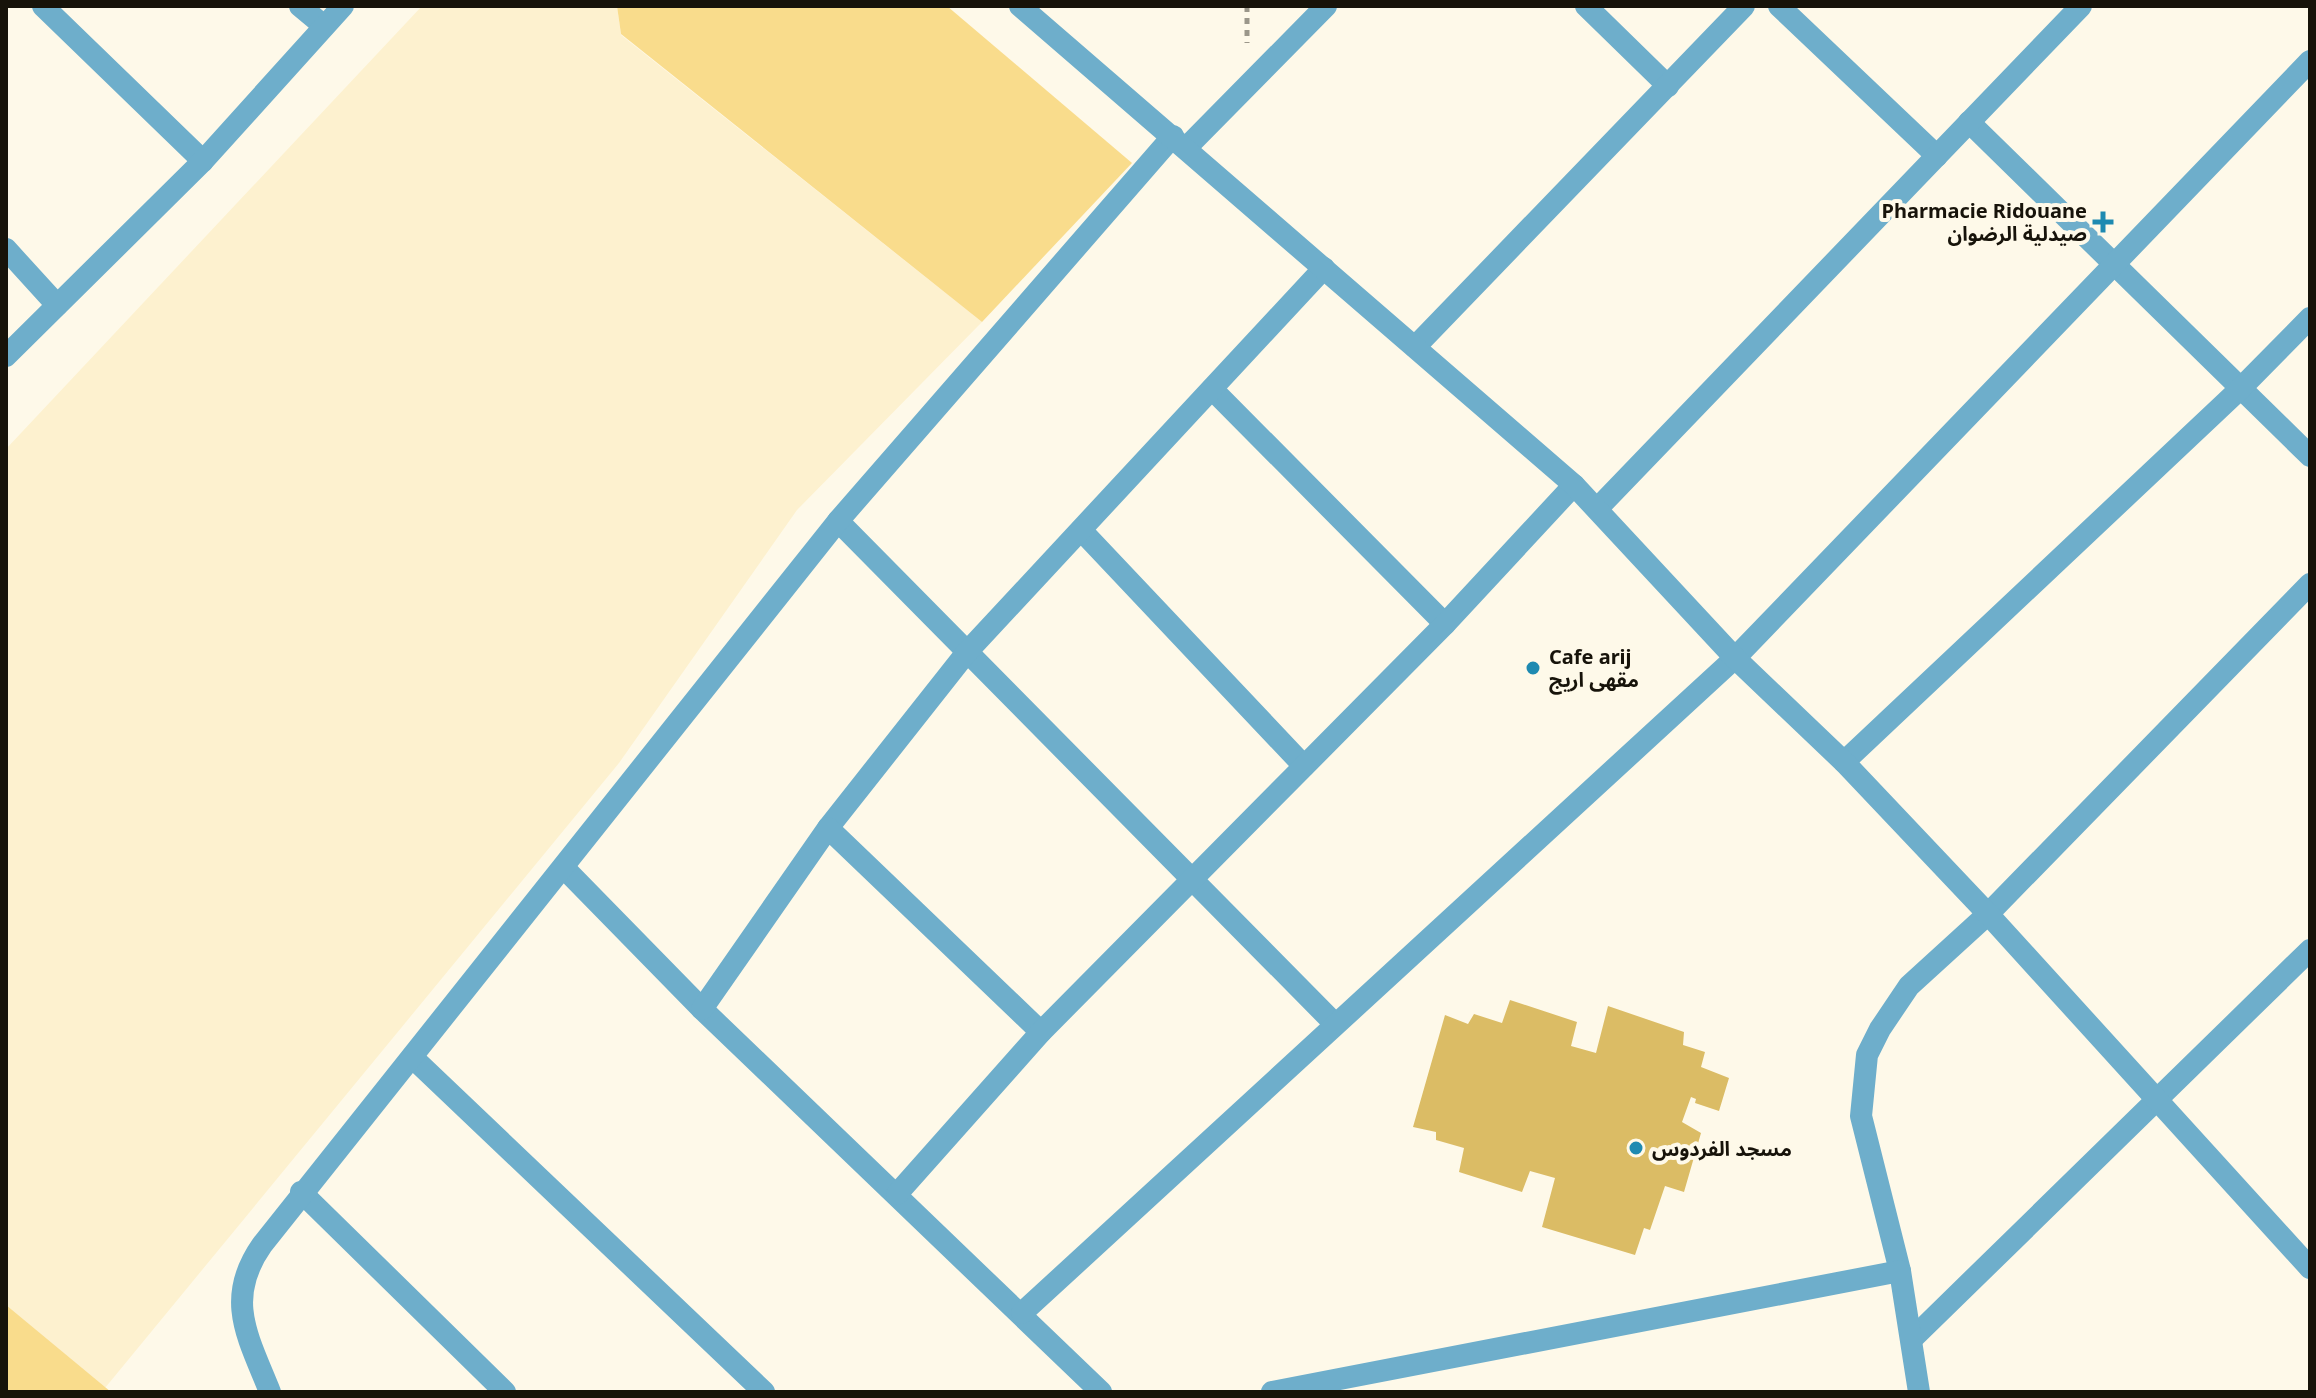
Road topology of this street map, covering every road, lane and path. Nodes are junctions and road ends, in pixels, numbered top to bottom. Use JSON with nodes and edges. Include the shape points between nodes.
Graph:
{"nodes":[{"id":1,"x":43,"y":6,"type":"edge"},
{"id":2,"x":300,"y":6,"type":"edge"},
{"id":3,"x":343,"y":6,"type":"edge"},
{"id":4,"x":1020,"y":6,"type":"edge"},
{"id":5,"x":1326,"y":6,"type":"edge"},
{"id":6,"x":1586,"y":6,"type":"edge"},
{"id":7,"x":1744,"y":6,"type":"edge"},
{"id":8,"x":1779,"y":6,"type":"edge"},
{"id":9,"x":2081,"y":6,"type":"edge"},
{"id":10,"x":324,"y":26,"type":"junction"},
{"id":11,"x":2310,"y":61,"type":"edge"},
{"id":12,"x":1668,"y":86,"type":"junction"},
{"id":13,"x":1969,"y":122,"type":"junction"},
{"id":14,"x":1180,"y":142,"type":"junction"},
{"id":15,"x":1937,"y":156,"type":"junction"},
{"id":16,"x":203,"y":161,"type":"junction"},
{"id":17,"x":6,"y":249,"type":"edge"},
{"id":18,"x":2115,"y":266,"type":"junction"},
{"id":19,"x":1324,"y":268,"type":"junction"},
{"id":20,"x":57,"y":305,"type":"junction"},
{"id":21,"x":2310,"y":318,"type":"edge"},
{"id":22,"x":1415,"y":347,"type":"junction"},
{"id":23,"x":6,"y":356,"type":"edge"},
{"id":24,"x":2241,"y":388,"type":"junction"},
{"id":25,"x":1212,"y":389,"type":"junction"},
{"id":26,"x":2310,"y":456,"type":"edge"},
{"id":27,"x":1574,"y":485,"type":"junction"},
{"id":28,"x":1598,"y":508,"type":"junction"},
{"id":29,"x":838,"y":521,"type":"junction"},
{"id":30,"x":1081,"y":530,"type":"junction"},
{"id":31,"x":2310,"y":584,"type":"edge"},
{"id":32,"x":1445,"y":624,"type":"junction"},
{"id":33,"x":967,"y":652,"type":"junction"},
{"id":34,"x":1735,"y":658,"type":"junction"},
{"id":35,"x":1844,"y":762,"type":"junction"},
{"id":36,"x":1304,"y":766,"type":"junction"},
{"id":37,"x":828,"y":828,"type":"junction"},
{"id":38,"x":565,"y":869,"type":"junction"},
{"id":39,"x":1193,"y":879,"type":"junction"},
{"id":40,"x":1988,"y":914,"type":"junction"},
{"id":41,"x":2310,"y":950,"type":"edge"},
{"id":42,"x":702,"y":1009,"type":"junction"},
{"id":43,"x":1335,"y":1024,"type":"junction"},
{"id":44,"x":1041,"y":1032,"type":"junction"},
{"id":45,"x":412,"y":1057,"type":"junction"},
{"id":46,"x":2160,"y":1100,"type":"junction"},
{"id":47,"x":301,"y":1192,"type":"junction"},
{"id":48,"x":897,"y":1194,"type":"junction"},
{"id":49,"x":2310,"y":1268,"type":"edge"},
{"id":50,"x":1900,"y":1271,"type":"junction"},
{"id":51,"x":1022,"y":1313,"type":"junction"},
{"id":52,"x":1912,"y":1339,"type":"junction"},
{"id":53,"x":270,"y":1392,"type":"edge"},
{"id":54,"x":505,"y":1392,"type":"edge"},
{"id":55,"x":764,"y":1392,"type":"edge"},
{"id":56,"x":1101,"y":1392,"type":"edge"},
{"id":57,"x":1272,"y":1392,"type":"edge"},
{"id":58,"x":1919,"y":1392,"type":"edge"}],
"edges":[{"from":1,"to":16,"type":"street"},
{"from":2,"to":10,"type":"street"},
{"from":3,"to":10,"type":"street"},
{"from":4,"to":14,"type":"street"},
{"from":5,"to":14,"type":"street"},
{"from":6,"to":12,"type":"street"},
{"from":7,"to":12,"type":"street"},
{"from":8,"to":15,"type":"street"},
{"from":9,"to":13,"type":"street"},
{"from":10,"to":16,"type":"street"},
{"from":11,"to":18,"type":"street"},
{"from":12,"to":22,"type":"street"},
{"from":13,"to":15,"type":"street"},
{"from":13,"to":18,"type":"street"},
{"from":14,"to":19,"type":"street"},
{"from":14,"to":29,"type":"street"},
{"from":15,"to":28,"type":"street"},
{"from":16,"to":20,"type":"street"},
{"from":17,"to":20,"type":"street"},
{"from":18,"to":24,"type":"street"},
{"from":18,"to":34,"type":"street"},
{"from":19,"to":22,"type":"street"},
{"from":19,"to":25,"type":"street"},
{"from":20,"to":23,"type":"street"},
{"from":21,"to":24,"type":"street"},
{"from":22,"to":27,"type":"street"},
{"from":24,"to":26,"type":"street"},
{"from":24,"to":35,"type":"street"},
{"from":25,"to":30,"type":"street"},
{"from":25,"to":32,"type":"street"},
{"from":27,"to":28,"type":"street"},
{"from":27,"to":32,"type":"street"},
{"from":28,"to":34,"type":"street"},
{"from":29,"to":33,"type":"street"},
{"from":29,"to":38,"type":"street"},
{"from":30,"to":33,"type":"street"},
{"from":30,"to":36,"type":"street"},
{"from":31,"to":40,"type":"street"},
{"from":32,"to":36,"type":"street"},
{"from":33,"to":37,"type":"street"},
{"from":33,"to":39,"type":"street"},
{"from":34,"to":35,"type":"street"},
{"from":34,"to":43,"type":"street"},
{"from":35,"to":40,"type":"street"},
{"from":36,"to":39,"type":"street"},
{"from":37,"to":42,"type":"street"},
{"from":37,"to":44,"type":"street"},
{"from":38,"to":42,"type":"street"},
{"from":38,"to":45,"type":"street"},
{"from":39,"to":43,"type":"street"},
{"from":39,"to":44,"type":"street"},
{"from":40,"to":46,"type":"street"},
{"from":40,"to":50,"type":"street","via":[[1909,986],[1867,1055],[1861,1116]]},
{"from":41,"to":46,"type":"street"},
{"from":42,"to":48,"type":"street"},
{"from":43,"to":51,"type":"street"},
{"from":44,"to":48,"type":"street"},
{"from":45,"to":47,"type":"street"},
{"from":45,"to":55,"type":"street"},
{"from":46,"to":49,"type":"street"},
{"from":46,"to":52,"type":"street"},
{"from":47,"to":53,"type":"street","via":[[243,1278],[242,1314]]},
{"from":47,"to":54,"type":"street"},
{"from":48,"to":51,"type":"street"},
{"from":50,"to":52,"type":"street"},
{"from":50,"to":57,"type":"street"},
{"from":51,"to":56,"type":"street"},
{"from":52,"to":58,"type":"street"}]}
